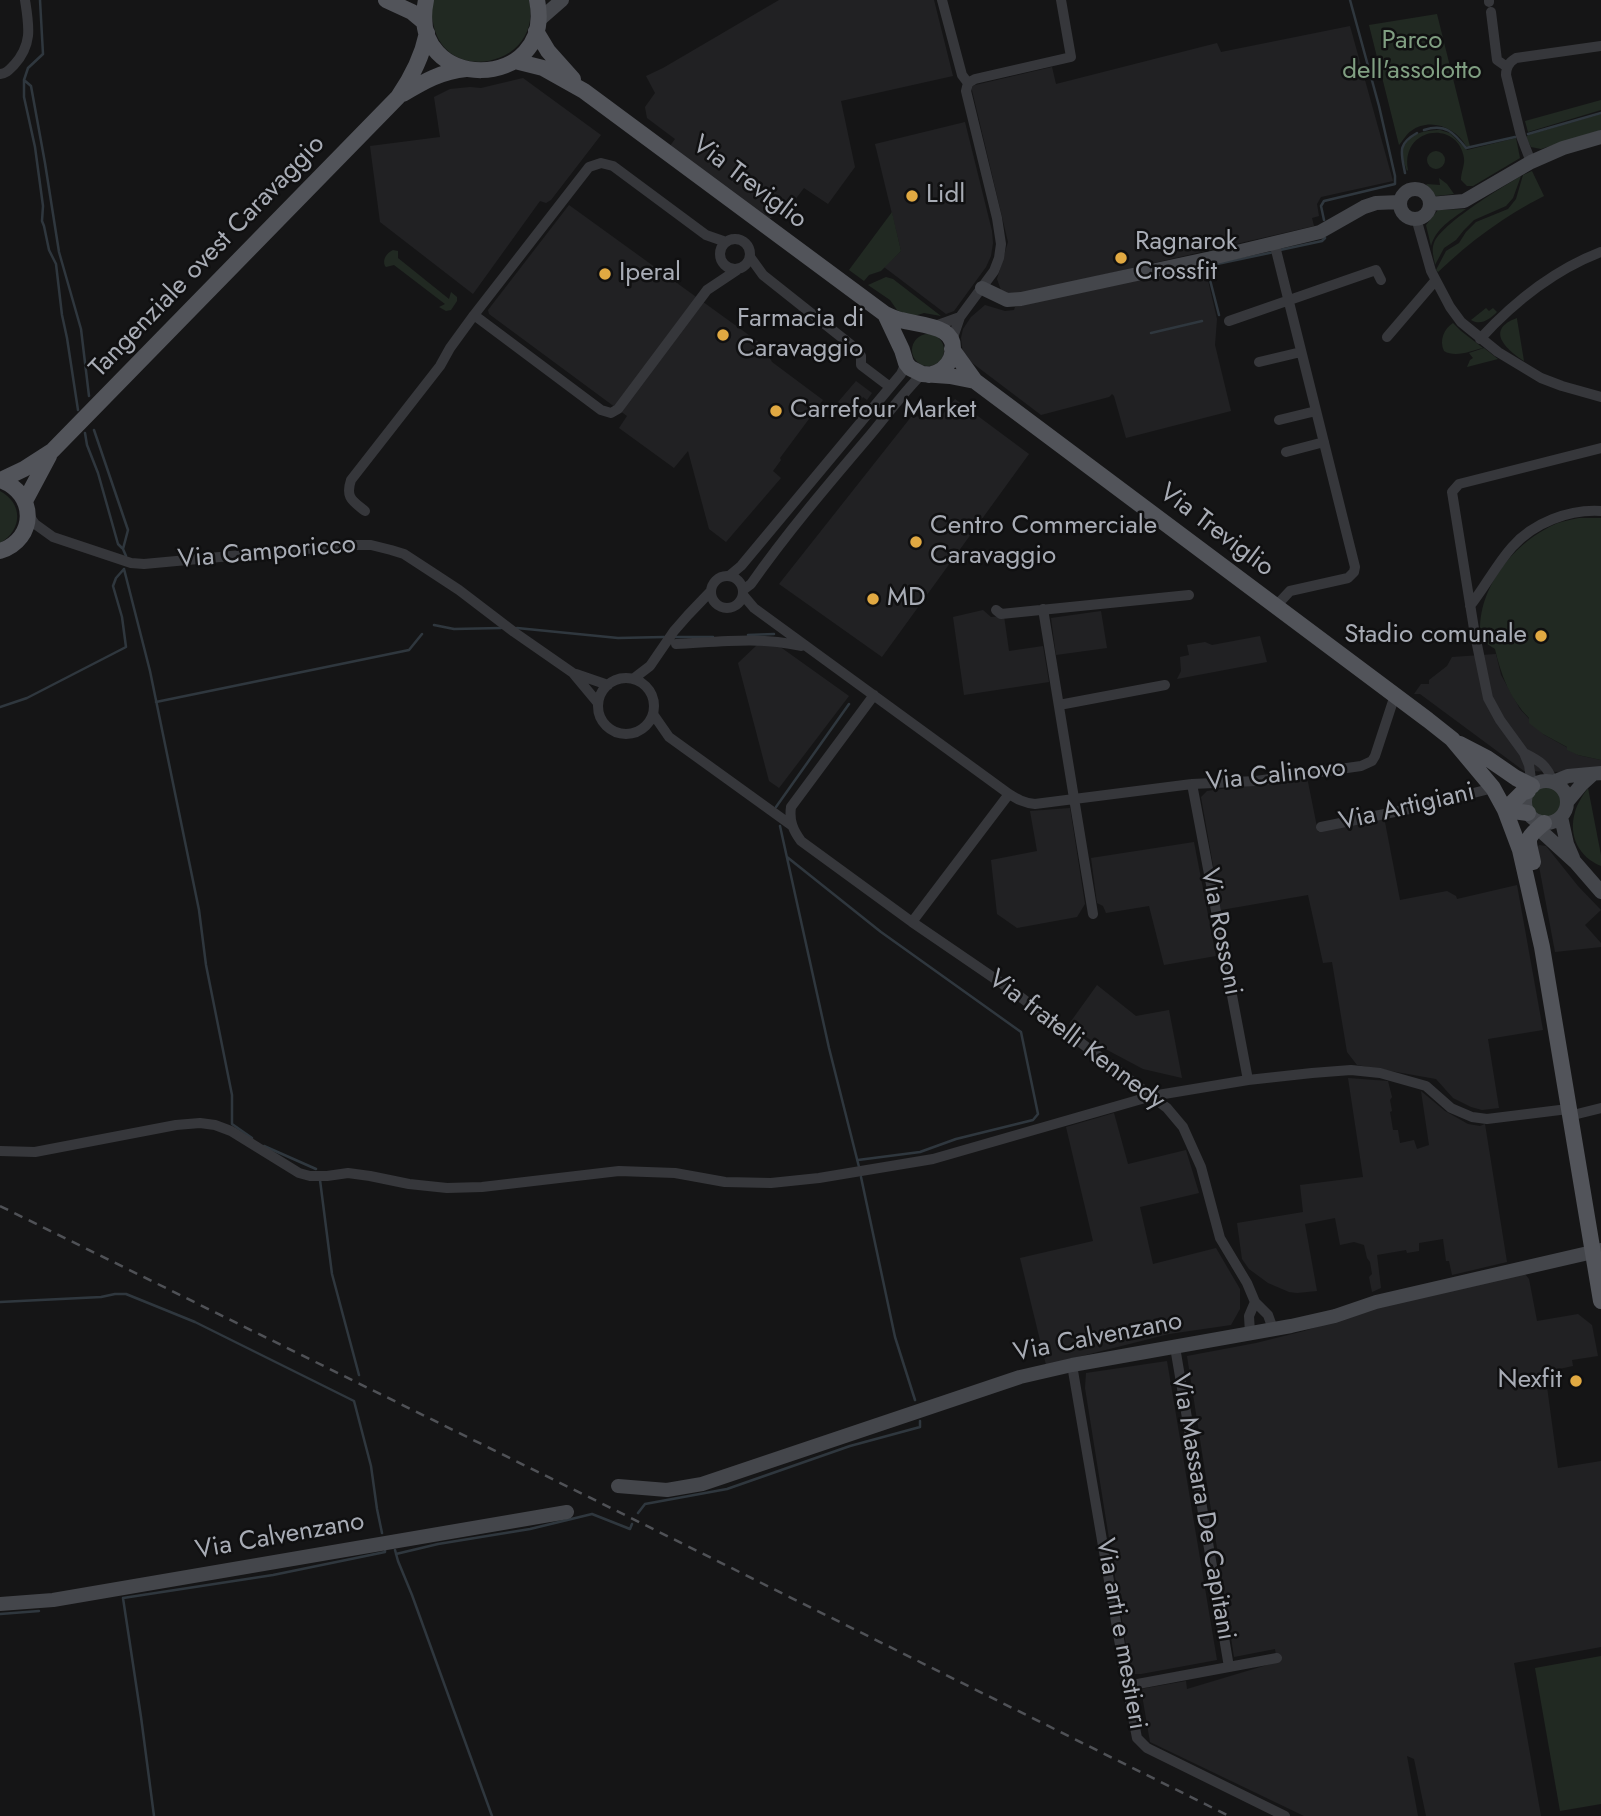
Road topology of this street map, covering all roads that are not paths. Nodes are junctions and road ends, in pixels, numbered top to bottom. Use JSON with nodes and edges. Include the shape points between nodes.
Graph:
{"nodes":[{"id":1,"x":24,"y":0,"type":"edge"},
{"id":2,"x":386,"y":0,"type":"edge"},
{"id":3,"x":426,"y":0,"type":"edge"},
{"id":4,"x":537,"y":0,"type":"edge"},
{"id":5,"x":562,"y":0,"type":"edge"},
{"id":6,"x":942,"y":0,"type":"edge"},
{"id":7,"x":1061,"y":0,"type":"edge"},
{"id":8,"x":1490,"y":5,"type":"edge"},
{"id":9,"x":537,"y":26,"type":"junction"},
{"id":10,"x":426,"y":28,"type":"junction"},
{"id":11,"x":1601,"y":46,"type":"edge"},
{"id":12,"x":515,"y":61,"type":"junction"},
{"id":13,"x":1507,"y":67,"type":"junction"},
{"id":14,"x":467,"y":69,"type":"junction"},
{"id":15,"x":0,"y":74,"type":"edge"},
{"id":16,"x":968,"y":83,"type":"junction"},
{"id":17,"x":584,"y":91,"type":"junction"},
{"id":18,"x":398,"y":97,"type":"junction"},
{"id":19,"x":1601,"y":137,"type":"edge"},
{"id":20,"x":1531,"y":162,"type":"junction"},
{"id":21,"x":1400,"y":202,"type":"junction"},
{"id":22,"x":1430,"y":204,"type":"junction"},
{"id":23,"x":1416,"y":218,"type":"junction"},
{"id":24,"x":706,"y":235,"type":"junction"},
{"id":25,"x":726,"y":242,"type":"junction"},
{"id":26,"x":1275,"y":248,"type":"junction"},
{"id":27,"x":1601,"y":252,"type":"edge"},
{"id":28,"x":720,"y":257,"type":"junction"},
{"id":29,"x":750,"y":257,"type":"junction"},
{"id":30,"x":739,"y":269,"type":"junction"},
{"id":31,"x":763,"y":275,"type":"junction"},
{"id":32,"x":1381,"y":280,"type":"dead end"},
{"id":33,"x":1435,"y":281,"type":"junction"},
{"id":34,"x":718,"y":283,"type":"junction"},
{"id":35,"x":982,"y":288,"type":"junction"},
{"id":36,"x":1288,"y":302,"type":"junction"},
{"id":37,"x":885,"y":314,"type":"junction"},
{"id":38,"x":474,"y":315,"type":"junction"},
{"id":39,"x":960,"y":317,"type":"junction"},
{"id":40,"x":1229,"y":321,"type":"dead end"},
{"id":41,"x":932,"y":326,"type":"junction"},
{"id":42,"x":1387,"y":337,"type":"dead end"},
{"id":43,"x":1480,"y":339,"type":"junction"},
{"id":44,"x":952,"y":346,"type":"junction"},
{"id":45,"x":1301,"y":352,"type":"junction"},
{"id":46,"x":904,"y":357,"type":"junction"},
{"id":47,"x":1259,"y":362,"type":"dead end"},
{"id":48,"x":926,"y":375,"type":"junction"},
{"id":49,"x":975,"y":381,"type":"junction"},
{"id":50,"x":890,"y":387,"type":"junction"},
{"id":51,"x":1601,"y":397,"type":"edge"},
{"id":52,"x":1316,"y":411,"type":"junction"},
{"id":53,"x":1279,"y":420,"type":"dead end"},
{"id":54,"x":1324,"y":442,"type":"junction"},
{"id":55,"x":1601,"y":448,"type":"edge"},
{"id":56,"x":52,"y":451,"type":"junction"},
{"id":57,"x":1286,"y":452,"type":"dead end"},
{"id":58,"x":0,"y":480,"type":"edge"},
{"id":59,"x":806,"y":487,"type":"junction"},
{"id":60,"x":819,"y":496,"type":"junction"},
{"id":61,"x":26,"y":508,"type":"junction"},
{"id":62,"x":365,"y":511,"type":"dead end"},
{"id":63,"x":1601,"y":511,"type":"edge"},
{"id":64,"x":53,"y":537,"type":"junction"},
{"id":65,"x":19,"y":540,"type":"junction"},
{"id":66,"x":0,"y":551,"type":"edge"},
{"id":67,"x":729,"y":576,"type":"junction"},
{"id":68,"x":711,"y":591,"type":"junction"},
{"id":69,"x":743,"y":592,"type":"junction"},
{"id":70,"x":1189,"y":595,"type":"dead end"},
{"id":71,"x":716,"y":604,"type":"junction"},
{"id":72,"x":1276,"y":606,"type":"junction"},
{"id":73,"x":1470,"y":606,"type":"junction"},
{"id":74,"x":736,"y":607,"type":"junction"},
{"id":75,"x":754,"y":608,"type":"junction"},
{"id":76,"x":1043,"y":609,"type":"junction"},
{"id":77,"x":996,"y":610,"type":"dead end"},
{"id":78,"x":688,"y":614,"type":"junction"},
{"id":79,"x":676,"y":644,"type":"dead end"},
{"id":80,"x":807,"y":647,"type":"junction"},
{"id":81,"x":650,"y":666,"type":"junction"},
{"id":82,"x":573,"y":673,"type":"junction"},
{"id":83,"x":633,"y":679,"type":"junction"},
{"id":84,"x":608,"y":685,"type":"junction"},
{"id":85,"x":1165,"y":685,"type":"dead end"},
{"id":86,"x":646,"y":687,"type":"junction"},
{"id":87,"x":874,"y":695,"type":"junction"},
{"id":88,"x":1395,"y":695,"type":"junction"},
{"id":89,"x":598,"y":703,"type":"junction"},
{"id":90,"x":1059,"y":705,"type":"junction"},
{"id":91,"x":653,"y":714,"type":"junction"},
{"id":92,"x":639,"y":731,"type":"junction"},
{"id":93,"x":669,"y":737,"type":"junction"},
{"id":94,"x":1452,"y":739,"type":"junction"},
{"id":95,"x":1524,"y":753,"type":"junction"},
{"id":96,"x":1597,"y":774,"type":"edge"},
{"id":97,"x":1553,"y":782,"type":"junction"},
{"id":98,"x":1192,"y":785,"type":"junction"},
{"id":99,"x":1493,"y":788,"type":"junction"},
{"id":100,"x":1530,"y":788,"type":"junction"},
{"id":101,"x":1009,"y":794,"type":"junction"},
{"id":102,"x":1076,"y":800,"type":"junction"},
{"id":103,"x":1567,"y":802,"type":"junction"},
{"id":104,"x":1505,"y":810,"type":"junction"},
{"id":105,"x":1561,"y":817,"type":"junction"},
{"id":106,"x":1538,"y":824,"type":"junction"},
{"id":107,"x":791,"y":825,"type":"junction"},
{"id":108,"x":1321,"y":827,"type":"dead end"},
{"id":109,"x":1575,"y":862,"type":"junction"},
{"id":110,"x":1600,"y":888,"type":"edge"},
{"id":111,"x":1093,"y":914,"type":"dead end"},
{"id":112,"x":912,"y":922,"type":"junction"},
{"id":113,"x":1542,"y":947,"type":"junction"},
{"id":114,"x":1248,"y":1080,"type":"junction"},
{"id":115,"x":1152,"y":1096,"type":"junction"},
{"id":116,"x":1601,"y":1108,"type":"edge"},
{"id":117,"x":1568,"y":1113,"type":"junction"},
{"id":118,"x":0,"y":1151,"type":"edge"},
{"id":119,"x":1597,"y":1251,"type":"edge"},
{"id":120,"x":1601,"y":1301,"type":"edge"},
{"id":121,"x":1255,"y":1303,"type":"junction"},
{"id":122,"x":1273,"y":1329,"type":"junction"},
{"id":123,"x":1250,"y":1333,"type":"junction"},
{"id":124,"x":1175,"y":1347,"type":"junction"},
{"id":125,"x":1072,"y":1365,"type":"junction"},
{"id":126,"x":618,"y":1486,"type":"dead end"},
{"id":127,"x":567,"y":1512,"type":"dead end"},
{"id":128,"x":0,"y":1604,"type":"edge"},
{"id":129,"x":1277,"y":1658,"type":"dead end"},
{"id":130,"x":1229,"y":1667,"type":"junction"},
{"id":131,"x":1127,"y":1686,"type":"junction"},
{"id":132,"x":1285,"y":1816,"type":"edge"}],
"edges":[{"from":1,"to":15,"type":"street","via":[[27,45],[7,73]]},
{"from":2,"to":10,"type":"main road","via":[[404,8]]},
{"from":3,"to":10,"type":"main road","name":"Tangenziale ovest Caravaggio"},
{"from":4,"to":9,"type":"main road"},
{"from":5,"to":9,"type":"street"},
{"from":6,"to":16,"type":"street"},
{"from":7,"to":16,"type":"street","via":[[1071,57]]},
{"from":8,"to":13,"type":"street","via":[[1497,60]]},
{"from":9,"to":12,"type":"main road","via":[[530,44]]},
{"from":9,"to":17,"type":"main road","name":"Via Treviglio","via":[[548,51]]},
{"from":10,"to":14,"type":"main road","via":[[440,54]]},
{"from":10,"to":18,"type":"main road","name":"Tangenziale ovest Caravaggio","via":[[418,64]]},
{"from":11,"to":13,"type":"street","via":[[1517,58]]},
{"from":12,"to":14,"type":"main road","name":"Tangenziale ovest Caravaggio","via":[[490,70]]},
{"from":12,"to":17,"type":"main road","name":"Via Treviglio","via":[[543,68]]},
{"from":13,"to":20,"type":"street"},
{"from":14,"to":18,"type":"main road","name":"Tangenziale ovest Caravaggio","via":[[434,76]]},
{"from":16,"to":35,"type":"street","via":[[966,91],[1001,244],[994,271]]},
{"from":17,"to":37,"type":"main road","name":"Via Treviglio"},
{"from":18,"to":56,"type":"main road","name":"Tangenziale ovest Caravaggio"},
{"from":19,"to":20,"type":"street"},
{"from":20,"to":22,"type":"street","via":[[1464,201]]},
{"from":21,"to":22,"type":"street","via":[[1413,189],[1423,191]]},
{"from":21,"to":23,"type":"street","via":[[1405,214]]},
{"from":21,"to":26,"type":"street","via":[[1364,206],[1320,232]]},
{"from":22,"to":23,"type":"street","via":[[1424,215]]},
{"from":23,"to":33,"type":"street"},
{"from":24,"to":25,"type":"street"},
{"from":24,"to":28,"type":"street"},
{"from":24,"to":38,"type":"street","via":[[613,166],[595,164],[584,172]]},
{"from":25,"to":28,"type":"street"},
{"from":25,"to":29,"type":"street","via":[[744,242]]},
{"from":26,"to":35,"type":"street","via":[[1011,301]]},
{"from":26,"to":36,"type":"street"},
{"from":27,"to":43,"type":"street","via":[[1531,290]]},
{"from":28,"to":30,"type":"street","via":[[729,268]]},
{"from":28,"to":34,"type":"street"},
{"from":29,"to":30,"type":"street"},
{"from":29,"to":31,"type":"street"},
{"from":30,"to":31,"type":"street"},
{"from":30,"to":34,"type":"street"},
{"from":31,"to":50,"type":"street","via":[[855,348],[861,365]]},
{"from":32,"to":36,"type":"street","via":[[1376,270]]},
{"from":33,"to":42,"type":"street"},
{"from":33,"to":43,"type":"street","via":[[1461,322]]},
{"from":34,"to":38,"type":"street","via":[[707,290],[611,414]]},
{"from":35,"to":39,"type":"street"},
{"from":36,"to":40,"type":"street"},
{"from":36,"to":45,"type":"street"},
{"from":37,"to":41,"type":"main road"},
{"from":37,"to":46,"type":"main road"},
{"from":38,"to":62,"type":"street","via":[[351,480],[349,497]]},
{"from":39,"to":41,"type":"street"},
{"from":39,"to":44,"type":"street"},
{"from":41,"to":44,"type":"main road","via":[[946,333]]},
{"from":41,"to":46,"type":"main road","via":[[907,335]]},
{"from":43,"to":51,"type":"street","via":[[1541,378]]},
{"from":44,"to":48,"type":"main road","via":[[948,364]]},
{"from":44,"to":49,"type":"main road"},
{"from":45,"to":47,"type":"street"},
{"from":45,"to":52,"type":"street"},
{"from":46,"to":48,"type":"main road","via":[[916,372]]},
{"from":46,"to":50,"type":"street","via":[[901,373]]},
{"from":48,"to":49,"type":"main road"},
{"from":48,"to":60,"type":"street","via":[[906,390]]},
{"from":49,"to":72,"type":"main road","name":"Via Treviglio"},
{"from":50,"to":59,"type":"street"},
{"from":52,"to":53,"type":"street"},
{"from":52,"to":54,"type":"street"},
{"from":54,"to":57,"type":"street"},
{"from":54,"to":72,"type":"street","via":[[1355,570],[1348,578],[1290,591]]},
{"from":55,"to":73,"type":"street","via":[[1453,488]]},
{"from":56,"to":58,"type":"main road","name":"Tangenziale ovest Caravaggio"},
{"from":56,"to":61,"type":"main road","name":"Tangenziale ovest Caravaggio"},
{"from":58,"to":61,"type":"main road","name":"Tangenziale ovest Caravaggio","via":[[18,490]]},
{"from":59,"to":60,"type":"street"},
{"from":59,"to":67,"type":"street"},
{"from":60,"to":69,"type":"street"},
{"from":61,"to":64,"type":"street","name":"Via Camporicco","via":[[35,523]]},
{"from":61,"to":65,"type":"main road","name":"Tangenziale ovest Caravaggio","via":[[26,528]]},
{"from":63,"to":73,"type":"street","via":[[1558,517],[1528,532],[1513,545]]},
{"from":64,"to":65,"type":"street","name":"Via Camporicco"},
{"from":64,"to":82,"type":"street","name":"Via Camporicco","via":[[131,564],[349,545],[391,550],[459,590]]},
{"from":65,"to":66,"type":"main road"},
{"from":67,"to":68,"type":"street","via":[[718,579]]},
{"from":67,"to":69,"type":"street","via":[[737,579]]},
{"from":68,"to":71,"type":"street"},
{"from":68,"to":78,"type":"street"},
{"from":69,"to":74,"type":"street"},
{"from":69,"to":75,"type":"street"},
{"from":70,"to":76,"type":"street"},
{"from":71,"to":74,"type":"street"},
{"from":71,"to":78,"type":"street"},
{"from":72,"to":88,"type":"main road","name":"Via Treviglio"},
{"from":73,"to":95,"type":"street","via":[[1488,698]]},
{"from":74,"to":75,"type":"street"},
{"from":75,"to":80,"type":"street"},
{"from":76,"to":77,"type":"street","via":[[1001,614]]},
{"from":76,"to":90,"type":"street"},
{"from":78,"to":81,"type":"street"},
{"from":79,"to":80,"type":"street","via":[[757,640]]},
{"from":80,"to":87,"type":"street"},
{"from":81,"to":83,"type":"street"},
{"from":81,"to":86,"type":"street"},
{"from":82,"to":84,"type":"street","name":"Via Camporicco"},
{"from":82,"to":89,"type":"street","name":"Via Camporicco"},
{"from":83,"to":84,"type":"street"},
{"from":83,"to":86,"type":"street"},
{"from":84,"to":89,"type":"street"},
{"from":85,"to":90,"type":"street"},
{"from":86,"to":91,"type":"street","via":[[653,699]]},
{"from":87,"to":101,"type":"street"},
{"from":87,"to":107,"type":"street","via":[[791,807]]},
{"from":88,"to":94,"type":"main road","name":"Via Treviglio"},
{"from":88,"to":98,"type":"street","name":"Via Calinovo","via":[[1375,756],[1367,764],[1256,781]]},
{"from":89,"to":92,"type":"street","via":[[600,716],[610,729],[625,734]]},
{"from":90,"to":102,"type":"street"},
{"from":91,"to":92,"type":"street"},
{"from":91,"to":93,"type":"street"},
{"from":92,"to":93,"type":"street"},
{"from":93,"to":107,"type":"street","name":"Via fratelli Kennedy"},
{"from":94,"to":99,"type":"main road"},
{"from":94,"to":100,"type":"main road"},
{"from":95,"to":97,"type":"street","via":[[1548,769]]},
{"from":95,"to":100,"type":"street"},
{"from":96,"to":97,"type":"street"},
{"from":96,"to":103,"type":"street"},
{"from":97,"to":100,"type":"street","via":[[1539,782]]},
{"from":97,"to":103,"type":"street","via":[[1566,794]]},
{"from":98,"to":102,"type":"street","name":"Via Calinovo"},
{"from":98,"to":114,"type":"street","name":"Via Rossoni"},
{"from":99,"to":104,"type":"main road"},
{"from":99,"to":108,"type":"street","name":"Via Artigiani"},
{"from":100,"to":104,"type":"main road"},
{"from":100,"to":106,"type":"street","via":[[1525,800]]},
{"from":101,"to":102,"type":"street","name":"Via Calinovo","via":[[1035,804]]},
{"from":101,"to":112,"type":"street"},
{"from":102,"to":111,"type":"street"},
{"from":103,"to":105,"type":"street"},
{"from":104,"to":106,"type":"main road"},
{"from":104,"to":113,"type":"main road","via":[[1520,850]]},
{"from":105,"to":106,"type":"street"},
{"from":105,"to":109,"type":"street"},
{"from":106,"to":109,"type":"street"},
{"from":106,"to":113,"type":"main road","via":[[1529,840],[1545,926]]},
{"from":107,"to":112,"type":"street","name":"Via fratelli Kennedy","via":[[801,841]]},
{"from":109,"to":110,"type":"street"},
{"from":112,"to":115,"type":"street","name":"Via fratelli Kennedy"},
{"from":113,"to":117,"type":"main road"},
{"from":114,"to":115,"type":"street"},
{"from":114,"to":117,"type":"street","via":[[1351,1070],[1426,1086],[1451,1108],[1472,1117]]},
{"from":115,"to":118,"type":"street","via":[[933,1159],[771,1184],[649,1171],[447,1188],[348,1173],[310,1176],[231,1131],[200,1123],[35,1152]]},
{"from":115,"to":121,"type":"street","name":"Via fratelli Kennedy","via":[[1183,1127],[1201,1167],[1220,1238]]},
{"from":116,"to":117,"type":"street"},
{"from":117,"to":119,"type":"main road"},
{"from":119,"to":120,"type":"main road"},
{"from":119,"to":122,"type":"street","name":"Via Calvenzano"},
{"from":121,"to":122,"type":"street","name":"Via fratelli Kennedy","via":[[1268,1315]]},
{"from":121,"to":123,"type":"street","via":[[1249,1316]]},
{"from":122,"to":123,"type":"street","name":"Via Calvenzano"},
{"from":123,"to":124,"type":"street","name":"Via Calvenzano"},
{"from":124,"to":125,"type":"street","name":"Via Calvenzano"},
{"from":124,"to":130,"type":"street","name":"Via Massara De Capitani"},
{"from":125,"to":126,"type":"street","name":"Via Calvenzano","via":[[1020,1377],[702,1485],[667,1490]]},
{"from":125,"to":131,"type":"street","name":"Via arti e mestieri"},
{"from":127,"to":128,"type":"street","name":"Via Calvenzano","via":[[53,1600]]},
{"from":129,"to":130,"type":"street"},
{"from":130,"to":131,"type":"street"},
{"from":131,"to":132,"type":"street","name":"Via arti e mestieri","via":[[1136,1734],[1143,1745]]}]}
